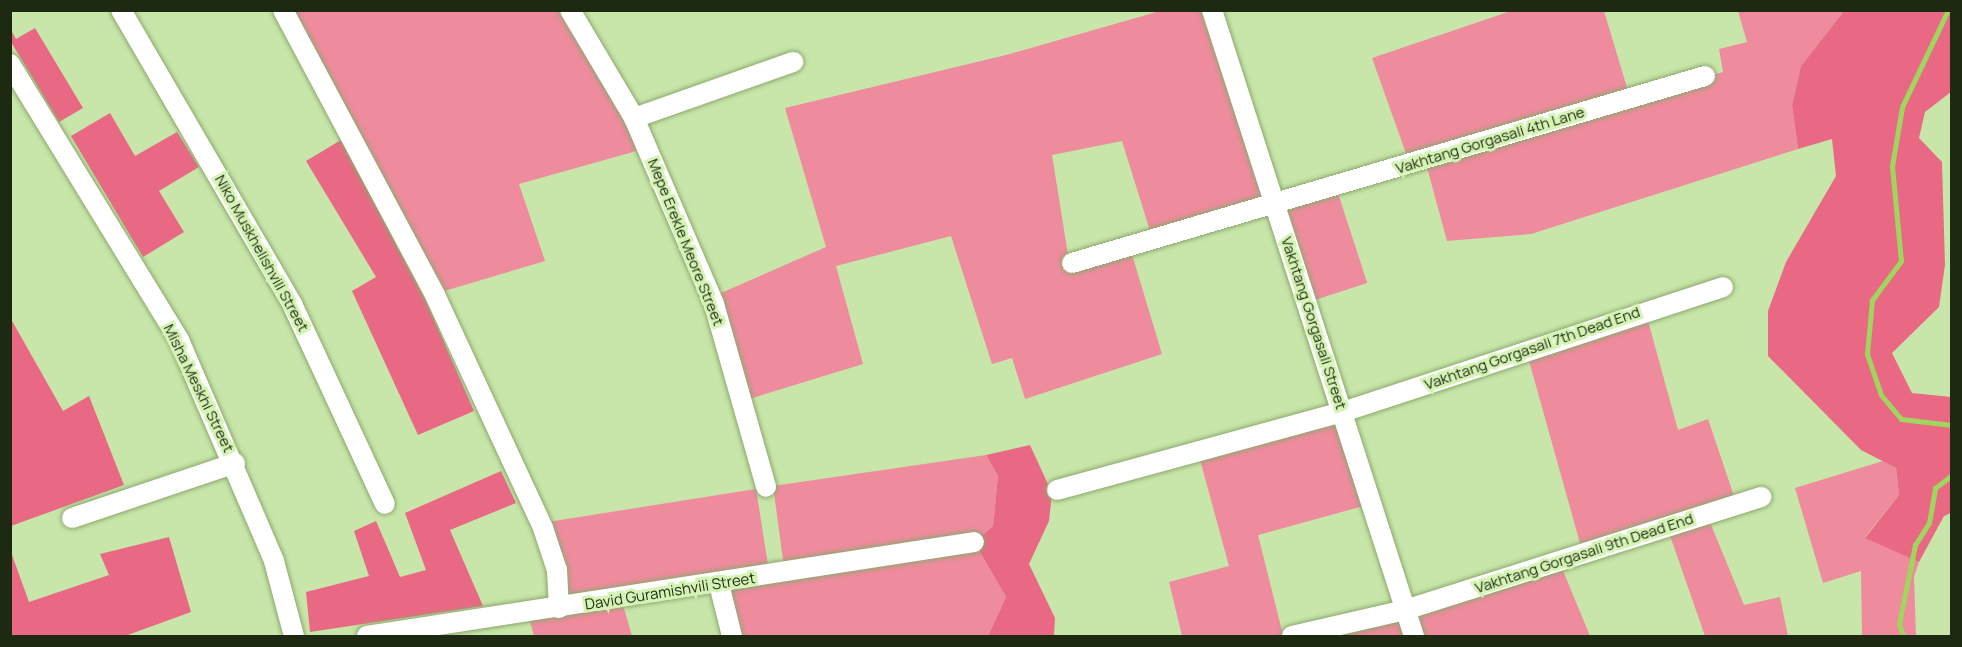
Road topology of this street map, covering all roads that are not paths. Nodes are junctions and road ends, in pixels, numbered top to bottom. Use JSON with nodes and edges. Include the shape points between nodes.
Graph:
{"nodes":[{"id":1,"x":121,"y":10,"type":"edge"},
{"id":2,"x":283,"y":10,"type":"edge"},
{"id":3,"x":570,"y":10,"type":"edge"},
{"id":4,"x":1212,"y":10,"type":"edge"},
{"id":5,"x":793,"y":62,"type":"dead end"},
{"id":6,"x":10,"y":64,"type":"edge"},
{"id":7,"x":1705,"y":76,"type":"dead end"},
{"id":8,"x":634,"y":118,"type":"junction"},
{"id":9,"x":1275,"y":205,"type":"junction"},
{"id":10,"x":1072,"y":263,"type":"dead end"},
{"id":11,"x":1723,"y":287,"type":"dead end"},
{"id":12,"x":1342,"y":412,"type":"junction"},
{"id":13,"x":235,"y":463,"type":"junction"},
{"id":14,"x":766,"y":487,"type":"dead end"},
{"id":15,"x":1057,"y":490,"type":"dead end"},
{"id":16,"x":1762,"y":497,"type":"dead end"},
{"id":17,"x":385,"y":504,"type":"dead end"},
{"id":18,"x":72,"y":518,"type":"dead end"},
{"id":19,"x":974,"y":542,"type":"dead end"},
{"id":20,"x":719,"y":584,"type":"junction"},
{"id":21,"x":559,"y":608,"type":"junction"},
{"id":22,"x":1405,"y":610,"type":"junction"},
{"id":23,"x":294,"y":636,"type":"edge"},
{"id":24,"x":366,"y":636,"type":"edge"},
{"id":25,"x":732,"y":636,"type":"edge"},
{"id":26,"x":1292,"y":636,"type":"edge"},
{"id":27,"x":1414,"y":636,"type":"edge"}],
"edges":[{"from":1,"to":17,"type":"street","name":"Niko Muskhelishvili Street","via":[[293,306]]},
{"from":2,"to":21,"type":"street","via":[[435,295],[538,518],[557,570]]},
{"from":3,"to":8,"type":"street","name":"Mepe Erekle Meore Street"},
{"from":4,"to":9,"type":"street","name":"Vakhtang Gorgasali Street"},
{"from":5,"to":8,"type":"street"},
{"from":6,"to":13,"type":"street","name":"Misha Meskhi Street","via":[[179,340]]},
{"from":7,"to":9,"type":"street","name":"Vakhtang Gorgasali 4th Lane"},
{"from":8,"to":14,"type":"street","name":"Mepe Erekle Meore Street","via":[[714,304]]},
{"from":9,"to":10,"type":"street","name":"Vakhtang Gorgasali 4th Lane"},
{"from":9,"to":12,"type":"street","name":"Vakhtang Gorgasali Street"},
{"from":11,"to":12,"type":"street","name":"Vakhtang Gorgasali 7th Dead End"},
{"from":12,"to":15,"type":"street","name":"Vakhtang Gorgasali 7th Dead End"},
{"from":12,"to":22,"type":"street","name":"Vakhtang Gorgasali Street"},
{"from":13,"to":18,"type":"street"},
{"from":13,"to":23,"type":"street","name":"Misha Meskhi Street","via":[[274,561]]},
{"from":16,"to":22,"type":"street","name":"Vakhtang Gorgasali 9th Dead End"},
{"from":19,"to":20,"type":"street","name":"David Guramishvili Street"},
{"from":20,"to":21,"type":"street","name":"David Guramishvili Street"},
{"from":20,"to":25,"type":"street"},
{"from":21,"to":24,"type":"street","name":"David Guramishvili Street"},
{"from":22,"to":26,"type":"street","name":"Vakhtang Gorgasali 9th Dead End"},
{"from":22,"to":27,"type":"street","name":"Vakhtang Gorgasali Street"}]}
